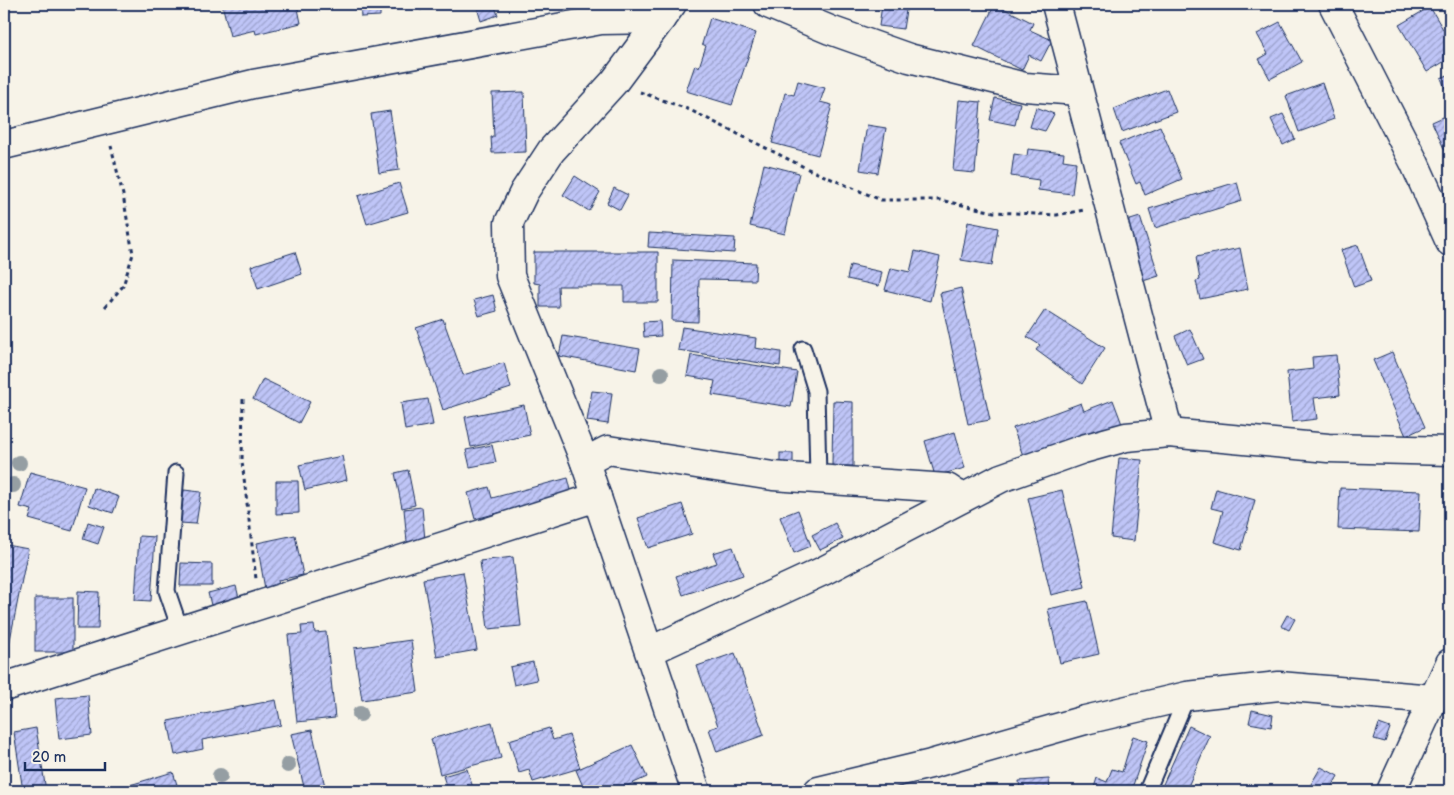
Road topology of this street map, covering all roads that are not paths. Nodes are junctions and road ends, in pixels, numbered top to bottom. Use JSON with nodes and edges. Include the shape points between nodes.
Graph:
{"nodes":[{"id":1,"x":768,"y":4,"type":"edge"},
{"id":2,"x":1056,"y":4,"type":"edge"},
{"id":3,"x":1333,"y":4,"type":"edge"},
{"id":4,"x":667,"y":11,"type":"edge"},
{"id":5,"x":1078,"y":91,"type":"junction"},
{"id":6,"x":4,"y":145,"type":"edge"},
{"id":7,"x":1450,"y":242,"type":"edge"},
{"id":8,"x":803,"y":349,"type":"dead end"},
{"id":9,"x":1169,"y":433,"type":"junction"},
{"id":10,"x":1450,"y":451,"type":"edge"},
{"id":11,"x":585,"y":462,"type":"junction"},
{"id":12,"x":176,"y":473,"type":"dead end"},
{"id":13,"x":818,"y":477,"type":"junction"},
{"id":14,"x":597,"y":497,"type":"junction"},
{"id":15,"x":962,"y":498,"type":"junction"},
{"id":16,"x":182,"y":632,"type":"junction"},
{"id":17,"x":650,"y":651,"type":"junction"},
{"id":18,"x":1450,"y":664,"type":"edge"},
{"id":19,"x":4,"y":687,"type":"edge"},
{"id":20,"x":1187,"y":696,"type":"junction"},
{"id":21,"x":1433,"y":699,"type":"junction"},
{"id":22,"x":696,"y":791,"type":"edge"},
{"id":23,"x":818,"y":791,"type":"edge"},
{"id":24,"x":1148,"y":791,"type":"edge"},
{"id":25,"x":1390,"y":791,"type":"edge"}],
"edges":[{"from":1,"to":5,"type":"street","via":[[909,58],[1025,87]]},
{"from":2,"to":5,"type":"street"},
{"from":3,"to":7,"type":"street","via":[[1414,162]]},
{"from":4,"to":6,"type":"street","via":[[253,84]]},
{"from":4,"to":11,"type":"street","via":[[614,82],[551,151],[524,192],[509,223],[510,276]]},
{"from":5,"to":9,"type":"street"},
{"from":8,"to":13,"type":"lane","via":[[816,391]]},
{"from":9,"to":10,"type":"street","via":[[1328,448]]},
{"from":9,"to":15,"type":"street","via":[[1126,437],[1083,449],[1001,478]]},
{"from":11,"to":13,"type":"street","via":[[608,450],[772,476]]},
{"from":11,"to":14,"type":"street"},
{"from":12,"to":16,"type":"lane","via":[[167,591]]},
{"from":13,"to":15,"type":"street","via":[[947,488]]},
{"from":14,"to":16,"type":"street"},
{"from":14,"to":17,"type":"street"},
{"from":15,"to":17,"type":"street","via":[[824,571]]},
{"from":16,"to":19,"type":"street"},
{"from":17,"to":22,"type":"street"},
{"from":18,"to":21,"type":"street"},
{"from":20,"to":21,"type":"street","via":[[1279,686]]},
{"from":20,"to":23,"type":"street"},
{"from":20,"to":24,"type":"lane"},
{"from":21,"to":25,"type":"street"}]}
